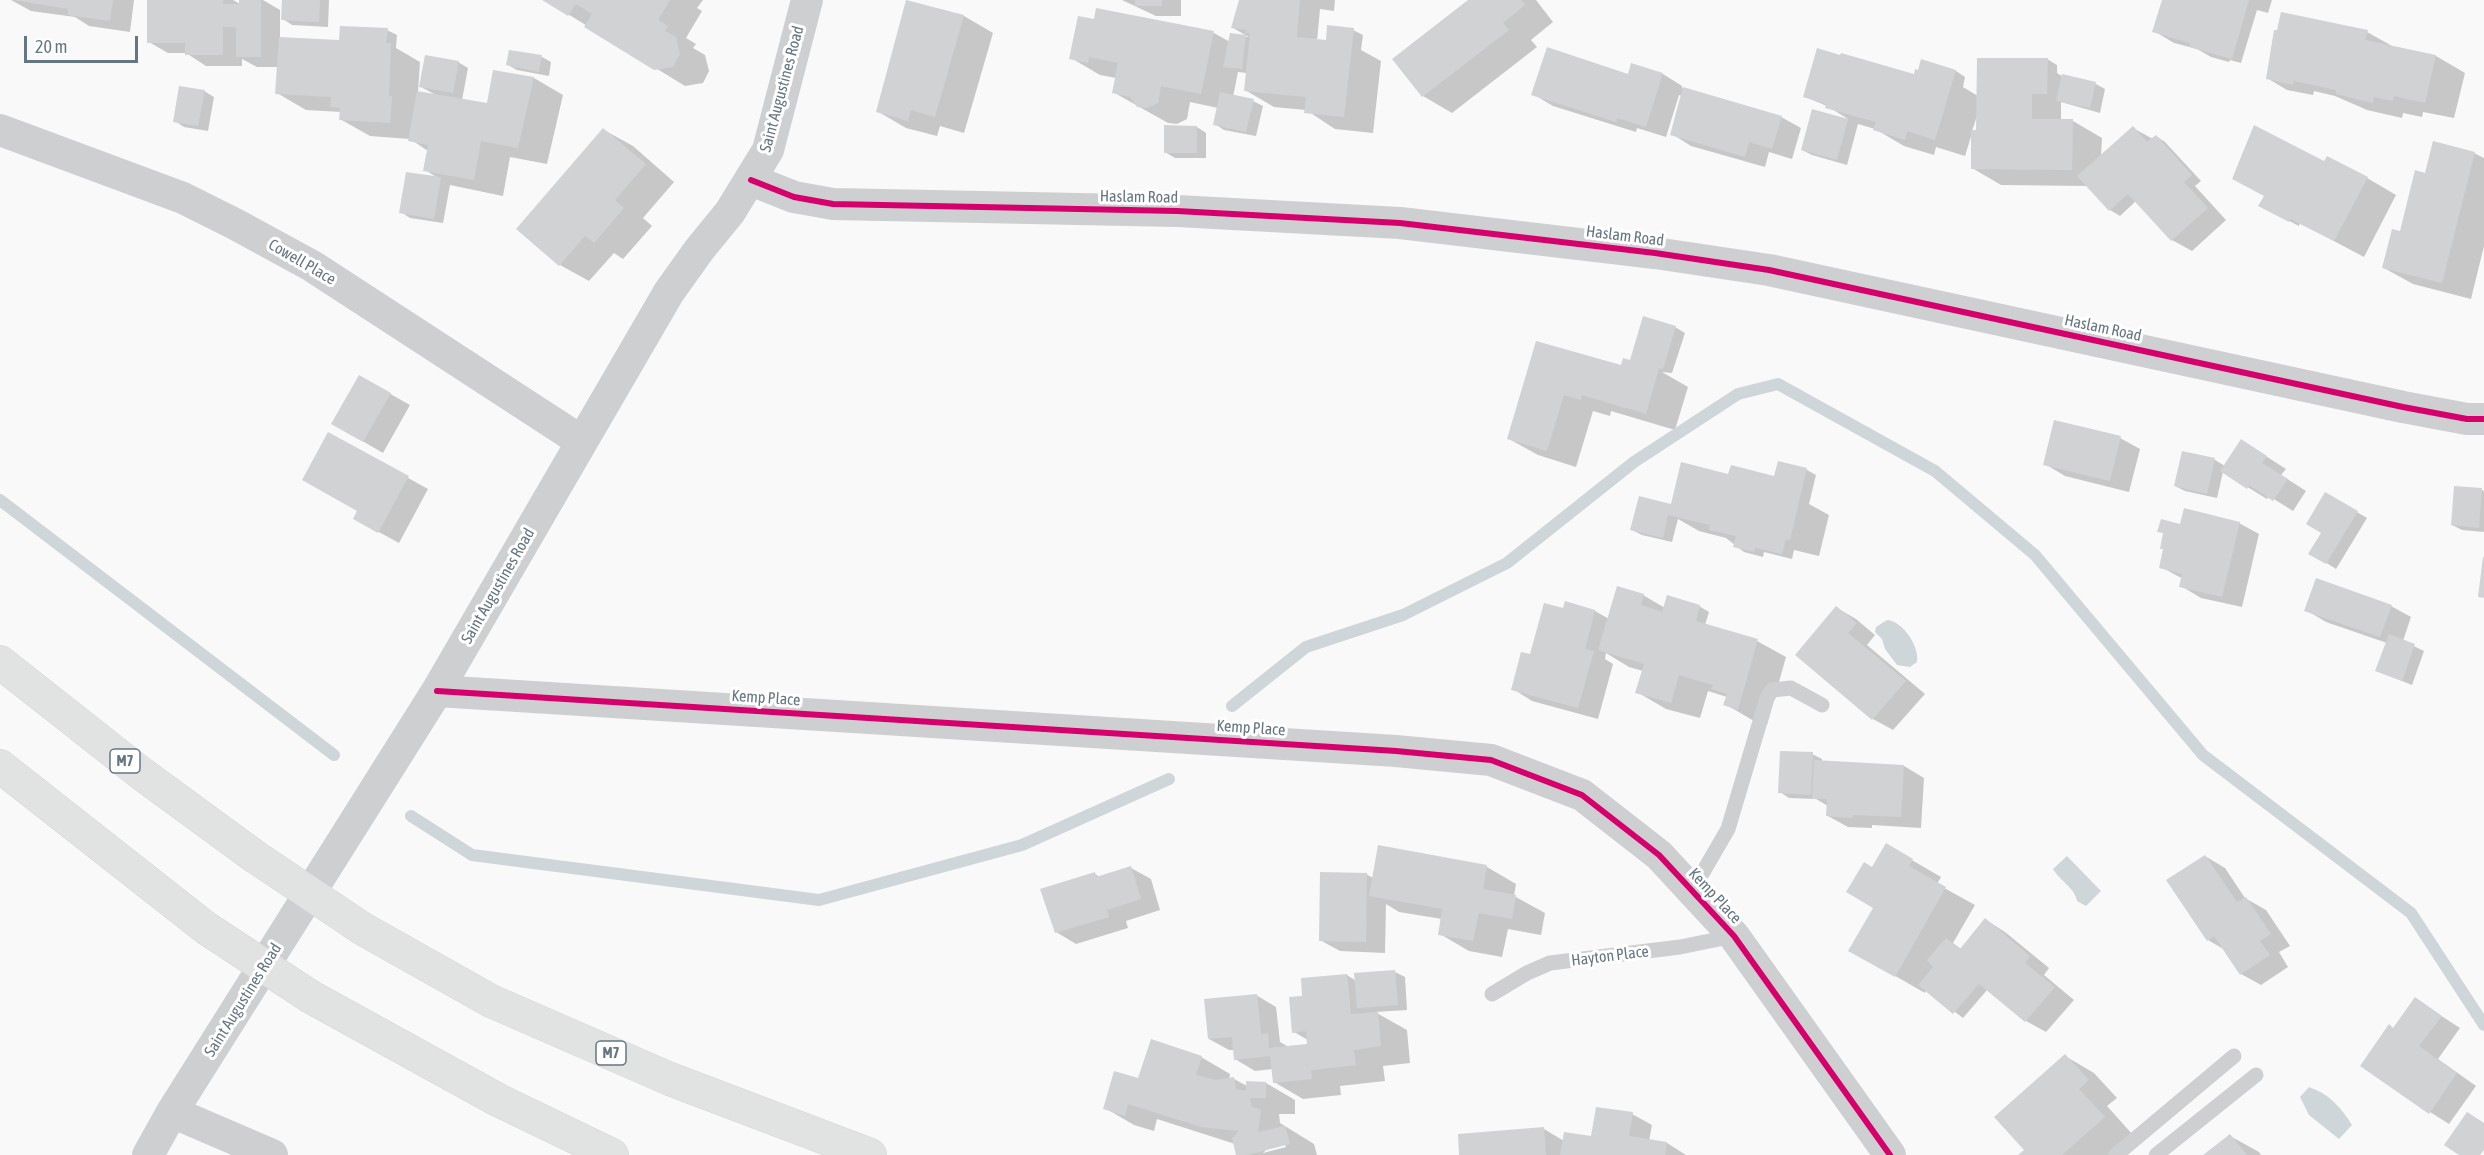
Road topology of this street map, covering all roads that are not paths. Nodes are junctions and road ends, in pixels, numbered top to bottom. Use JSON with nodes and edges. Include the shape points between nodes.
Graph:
{"nodes":[{"id":1,"x":807,"y":0,"type":"edge"},
{"id":2,"x":0,"y":130,"type":"edge"},
{"id":3,"x":751,"y":180,"type":"junction"},
{"id":4,"x":2484,"y":419,"type":"edge"},
{"id":5,"x":581,"y":441,"type":"junction"},
{"id":6,"x":0,"y":662,"type":"edge"},
{"id":7,"x":437,"y":691,"type":"junction"},
{"id":8,"x":1821,"y":705,"type":"dead end"},
{"id":9,"x":0,"y":766,"type":"edge"},
{"id":10,"x":1692,"y":891,"type":"junction"},
{"id":11,"x":1734,"y":936,"type":"junction"},
{"id":12,"x":1492,"y":994,"type":"dead end"},
{"id":13,"x":2234,"y":1056,"type":"dead end"},
{"id":14,"x":2256,"y":1075,"type":"dead end"},
{"id":15,"x":172,"y":1112,"type":"junction"},
{"id":16,"x":148,"y":1155,"type":"edge"},
{"id":17,"x":272,"y":1155,"type":"edge"},
{"id":18,"x":612,"y":1155,"type":"edge"},
{"id":19,"x":870,"y":1155,"type":"edge"},
{"id":20,"x":1890,"y":1155,"type":"edge"},
{"id":21,"x":2116,"y":1155,"type":"edge"},
{"id":22,"x":2156,"y":1155,"type":"edge"}],
"edges":[{"from":1,"to":3,"type":"street","name":"Saint Augustines Road","via":[[768,150]]},
{"from":2,"to":5,"type":"street","name":"Cowell Place","via":[[183,198],[235,224],[312,266]]},
{"from":3,"to":4,"type":"street","name":"Haslam Road","via":[[794,197],[833,204],[1177,211],[1400,223],[1655,253],[1770,270],[2403,407]]},
{"from":3,"to":5,"type":"street","name":"Saint Augustines Road","via":[[669,292]]},
{"from":5,"to":7,"type":"street","name":"Saint Augustines Road"},
{"from":6,"to":19,"type":"highway","number":"M7","bridge":true,"via":[[142,774],[363,929],[490,1000],[670,1079]]},
{"from":7,"to":10,"type":"street","name":"Kemp Place","via":[[1491,760],[1582,795],[1659,855]]},
{"from":7,"to":15,"type":"street","name":"Saint Augustines Road"},
{"from":8,"to":10,"type":"lane","via":[[1791,688],[1772,690],[1728,829]]},
{"from":9,"to":18,"type":"highway","bridge":true,"via":[[206,928],[311,997],[498,1100]]},
{"from":10,"to":11,"type":"street","name":"Kemp Place"},
{"from":11,"to":12,"type":"lane","name":"Hayton Place","via":[[1669,949],[1550,963]]},
{"from":11,"to":20,"type":"street","name":"Kemp Place"},
{"from":13,"to":21,"type":"lane"},
{"from":14,"to":22,"type":"lane"},
{"from":15,"to":16,"type":"street","name":"Saint Augustines Road"},
{"from":15,"to":17,"type":"street"}]}
